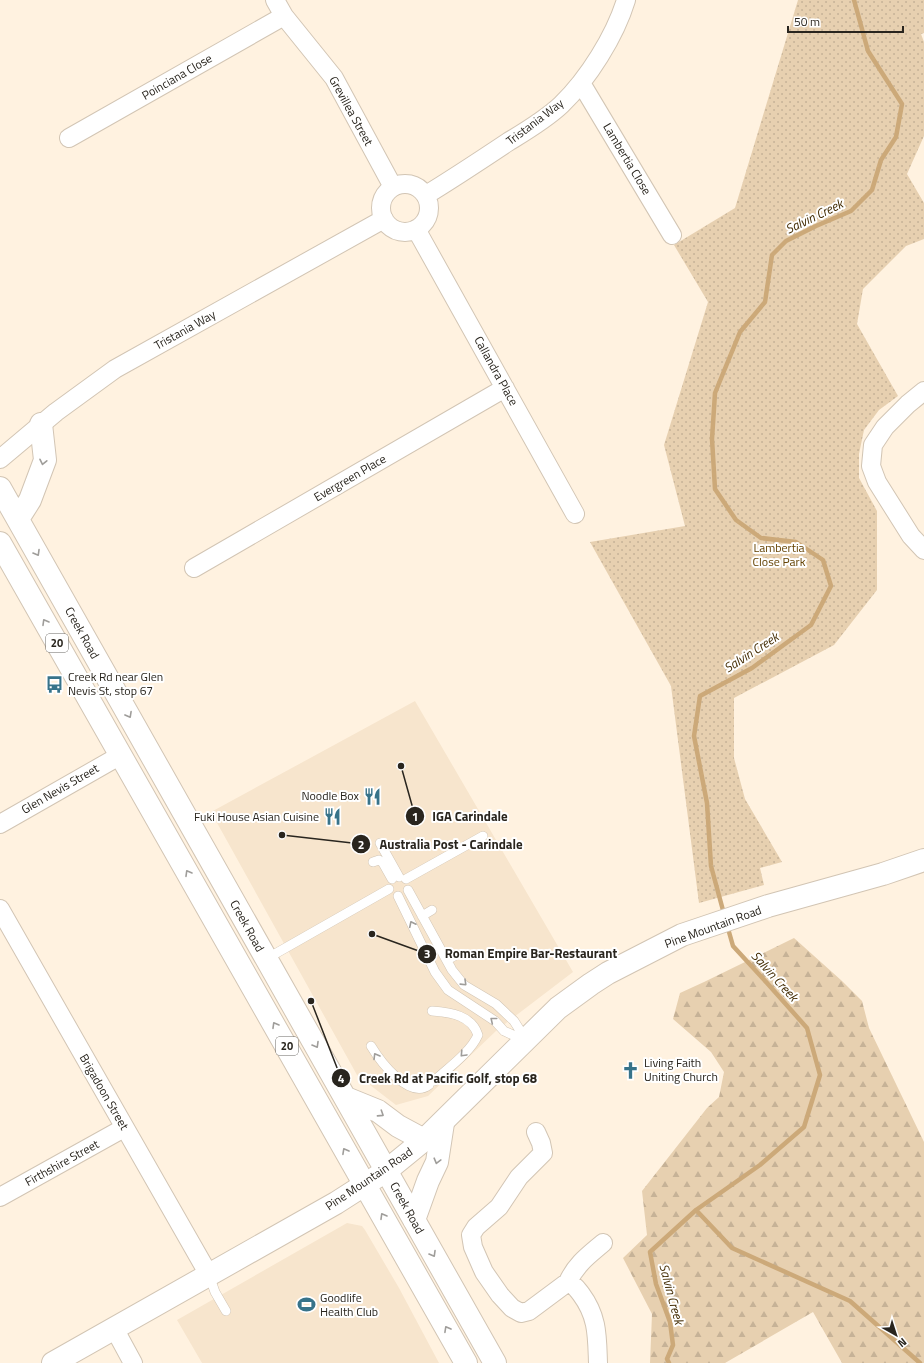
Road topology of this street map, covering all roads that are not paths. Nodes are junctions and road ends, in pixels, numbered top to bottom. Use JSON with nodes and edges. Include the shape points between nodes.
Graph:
{"nodes":[{"id":1,"x":275,"y":0,"type":"edge"},
{"id":2,"x":626,"y":0,"type":"edge"},
{"id":3,"x":284,"y":16,"type":"junction"},
{"id":4,"x":581,"y":83,"type":"junction"},
{"id":5,"x":69,"y":138,"type":"dead end"},
{"id":6,"x":393,"y":187,"type":"junction"},
{"id":7,"x":426,"y":195,"type":"junction"},
{"id":8,"x":384,"y":219,"type":"junction"},
{"id":9,"x":416,"y":229,"type":"junction"},
{"id":10,"x":672,"y":235,"type":"dead end"},
{"id":11,"x":505,"y":388,"type":"junction"},
{"id":12,"x":924,"y":391,"type":"edge"},
{"id":13,"x":41,"y":424,"type":"junction"},
{"id":14,"x":0,"y":459,"type":"edge"},
{"id":15,"x":0,"y":488,"type":"edge"},
{"id":16,"x":575,"y":514,"type":"dead end"},
{"id":17,"x":18,"y":520,"type":"junction"},
{"id":18,"x":0,"y":544,"type":"edge"},
{"id":19,"x":924,"y":550,"type":"edge"},
{"id":20,"x":194,"y":568,"type":"dead end"},
{"id":21,"x":121,"y":755,"type":"junction"},
{"id":22,"x":0,"y":824,"type":"edge"},
{"id":23,"x":483,"y":836,"type":"dead end"},
{"id":24,"x":380,"y":843,"type":"dead end"},
{"id":25,"x":924,"y":860,"type":"edge"},
{"id":26,"x":373,"y":862,"type":"dead end"},
{"id":27,"x":399,"y":878,"type":"junction"},
{"id":28,"x":390,"y":889,"type":"dead end"},
{"id":29,"x":408,"y":890,"type":"dead end"},
{"id":30,"x":398,"y":896,"type":"dead end"},
{"id":31,"x":0,"y":909,"type":"edge"},
{"id":32,"x":432,"y":910,"type":"dead end"},
{"id":33,"x":422,"y":916,"type":"junction"},
{"id":34,"x":456,"y":955,"type":"dead end"},
{"id":35,"x":266,"y":960,"type":"junction"},
{"id":36,"x":447,"y":960,"type":"junction"},
{"id":37,"x":432,"y":1011,"type":"dead end"},
{"id":38,"x":526,"y":1040,"type":"junction"},
{"id":39,"x":370,"y":1046,"type":"dead end"},
{"id":40,"x":346,"y":1098,"type":"junction"},
{"id":41,"x":442,"y":1123,"type":"junction"},
{"id":42,"x":124,"y":1128,"type":"junction"},
{"id":43,"x":536,"y":1132,"type":"dead end"},
{"id":44,"x":424,"y":1140,"type":"junction"},
{"id":45,"x":386,"y":1171,"type":"junction"},
{"id":46,"x":365,"y":1185,"type":"junction"},
{"id":47,"x":0,"y":1197,"type":"edge"},
{"id":48,"x":414,"y":1220,"type":"junction"},
{"id":49,"x":604,"y":1242,"type":"dead end"},
{"id":50,"x":209,"y":1275,"type":"junction"},
{"id":51,"x":568,"y":1282,"type":"junction"},
{"id":52,"x":226,"y":1311,"type":"dead end"},
{"id":53,"x":114,"y":1328,"type":"junction"},
{"id":54,"x":53,"y":1363,"type":"edge"},
{"id":55,"x":133,"y":1363,"type":"edge"},
{"id":56,"x":466,"y":1363,"type":"edge"},
{"id":57,"x":495,"y":1363,"type":"edge"},
{"id":58,"x":598,"y":1363,"type":"edge"}],
"edges":[{"from":1,"to":3,"type":"street","name":"Grevillea Street"},
{"from":2,"to":4,"type":"street","name":"Tristania Way","via":[[603,51]]},
{"from":3,"to":5,"type":"street","name":"Poinciana Close"},
{"from":3,"to":6,"type":"street","name":"Grevillea Street","via":[[334,78]]},
{"from":4,"to":7,"type":"street","name":"Tristania Way","via":[[560,106],[530,128]]},
{"from":4,"to":10,"type":"street","name":"Lambertia Close"},
{"from":6,"to":7,"type":"street","via":[[411,184],[420,188]]},
{"from":6,"to":8,"type":"street","via":[[382,201]]},
{"from":7,"to":9,"type":"street","via":[[429,204],[428,214],[424,223]]},
{"from":8,"to":9,"type":"street","via":[[398,230],[408,232]]},
{"from":8,"to":13,"type":"street","name":"Tristania Way","via":[[115,370]]},
{"from":9,"to":11,"type":"street","name":"Callandra Place"},
{"from":11,"to":16,"type":"street","name":"Callandra Place"},
{"from":11,"to":20,"type":"street","name":"Evergreen Place"},
{"from":12,"to":19,"type":"street","via":[[885,427],[873,445],[871,466],[911,536]]},
{"from":13,"to":14,"type":"street","name":"Tristania Way"},
{"from":13,"to":17,"type":"main road","one_way":true,"via":[[45,460],[30,500]]},
{"from":15,"to":17,"type":"main road","name":"Creek Road","number":"20"},
{"from":17,"to":35,"type":"main road","name":"Creek Road","number":"20","one_way":true},
{"from":21,"to":18,"type":"main road","name":"Creek Road","number":"20","one_way":true},
{"from":21,"to":22,"type":"street","name":"Glen Nevis Street"},
{"from":46,"to":21,"type":"main road","name":"Creek Road","number":"20","one_way":true},
{"from":23,"to":27,"type":"lane"},
{"from":24,"to":27,"type":"lane"},
{"from":25,"to":38,"type":"main road","name":"Pine Mountain Road","via":[[768,906],[682,935],[591,984],[558,1008]]},
{"from":26,"to":27,"type":"lane","via":[[379,860]]},
{"from":28,"to":35,"type":"lane"},
{"from":29,"to":33,"type":"lane"},
{"from":38,"to":30,"type":"lane","one_way":true,"via":[[504,1031],[495,1021],[448,990],[436,972]]},
{"from":31,"to":42,"type":"street","name":"Brigadoon Street"},
{"from":32,"to":33,"type":"lane"},
{"from":33,"to":36,"type":"lane"},
{"from":34,"to":36,"type":"lane"},
{"from":35,"to":40,"type":"main road","name":"Creek Road","number":"20","one_way":true},
{"from":36,"to":38,"type":"lane","one_way":true,"via":[[464,986],[496,1004],[514,1021]]},
{"from":37,"to":39,"type":"lane","one_way":true,"via":[[446,1011],[466,1018],[476,1028],[478,1036],[457,1061],[424,1089],[411,1088],[402,1082],[379,1061]]},
{"from":38,"to":41,"type":"main road","name":"Pine Mountain Road"},
{"from":40,"to":44,"type":"main road","one_way":true,"via":[[378,1111],[398,1126]]},
{"from":40,"to":45,"type":"main road","name":"Creek Road","number":"20"},
{"from":41,"to":44,"type":"main road","name":"Pine Mountain Road"},
{"from":41,"to":48,"type":"main road","one_way":true,"via":[[437,1162]]},
{"from":42,"to":47,"type":"street","name":"Firthshire Street"},
{"from":42,"to":50,"type":"street","name":"Brigadoon Street"},
{"from":43,"to":51,"type":"street","via":[[543,1154],[519,1177],[499,1207],[476,1227],[471,1235],[473,1247],[484,1272],[500,1295],[512,1308],[521,1313],[530,1311]]},
{"from":44,"to":45,"type":"main road","name":"Pine Mountain Road"},
{"from":45,"to":46,"type":"main road","name":"Pine Mountain Road"},
{"from":45,"to":48,"type":"main road","name":"Creek Road","number":"20"},
{"from":46,"to":50,"type":"main road","name":"Pine Mountain Road"},
{"from":56,"to":46,"type":"main road","name":"Creek Road","number":"20","one_way":true},
{"from":48,"to":57,"type":"main road","name":"Creek Road","number":"20","one_way":true},
{"from":49,"to":51,"type":"street","via":[[579,1264]]},
{"from":50,"to":52,"type":"lane"},
{"from":50,"to":53,"type":"main road","name":"Pine Mountain Road"},
{"from":51,"to":58,"type":"street","via":[[573,1284],[593,1314]]},
{"from":53,"to":54,"type":"main road","name":"Pine Mountain Road"},
{"from":53,"to":55,"type":"street"}]}
